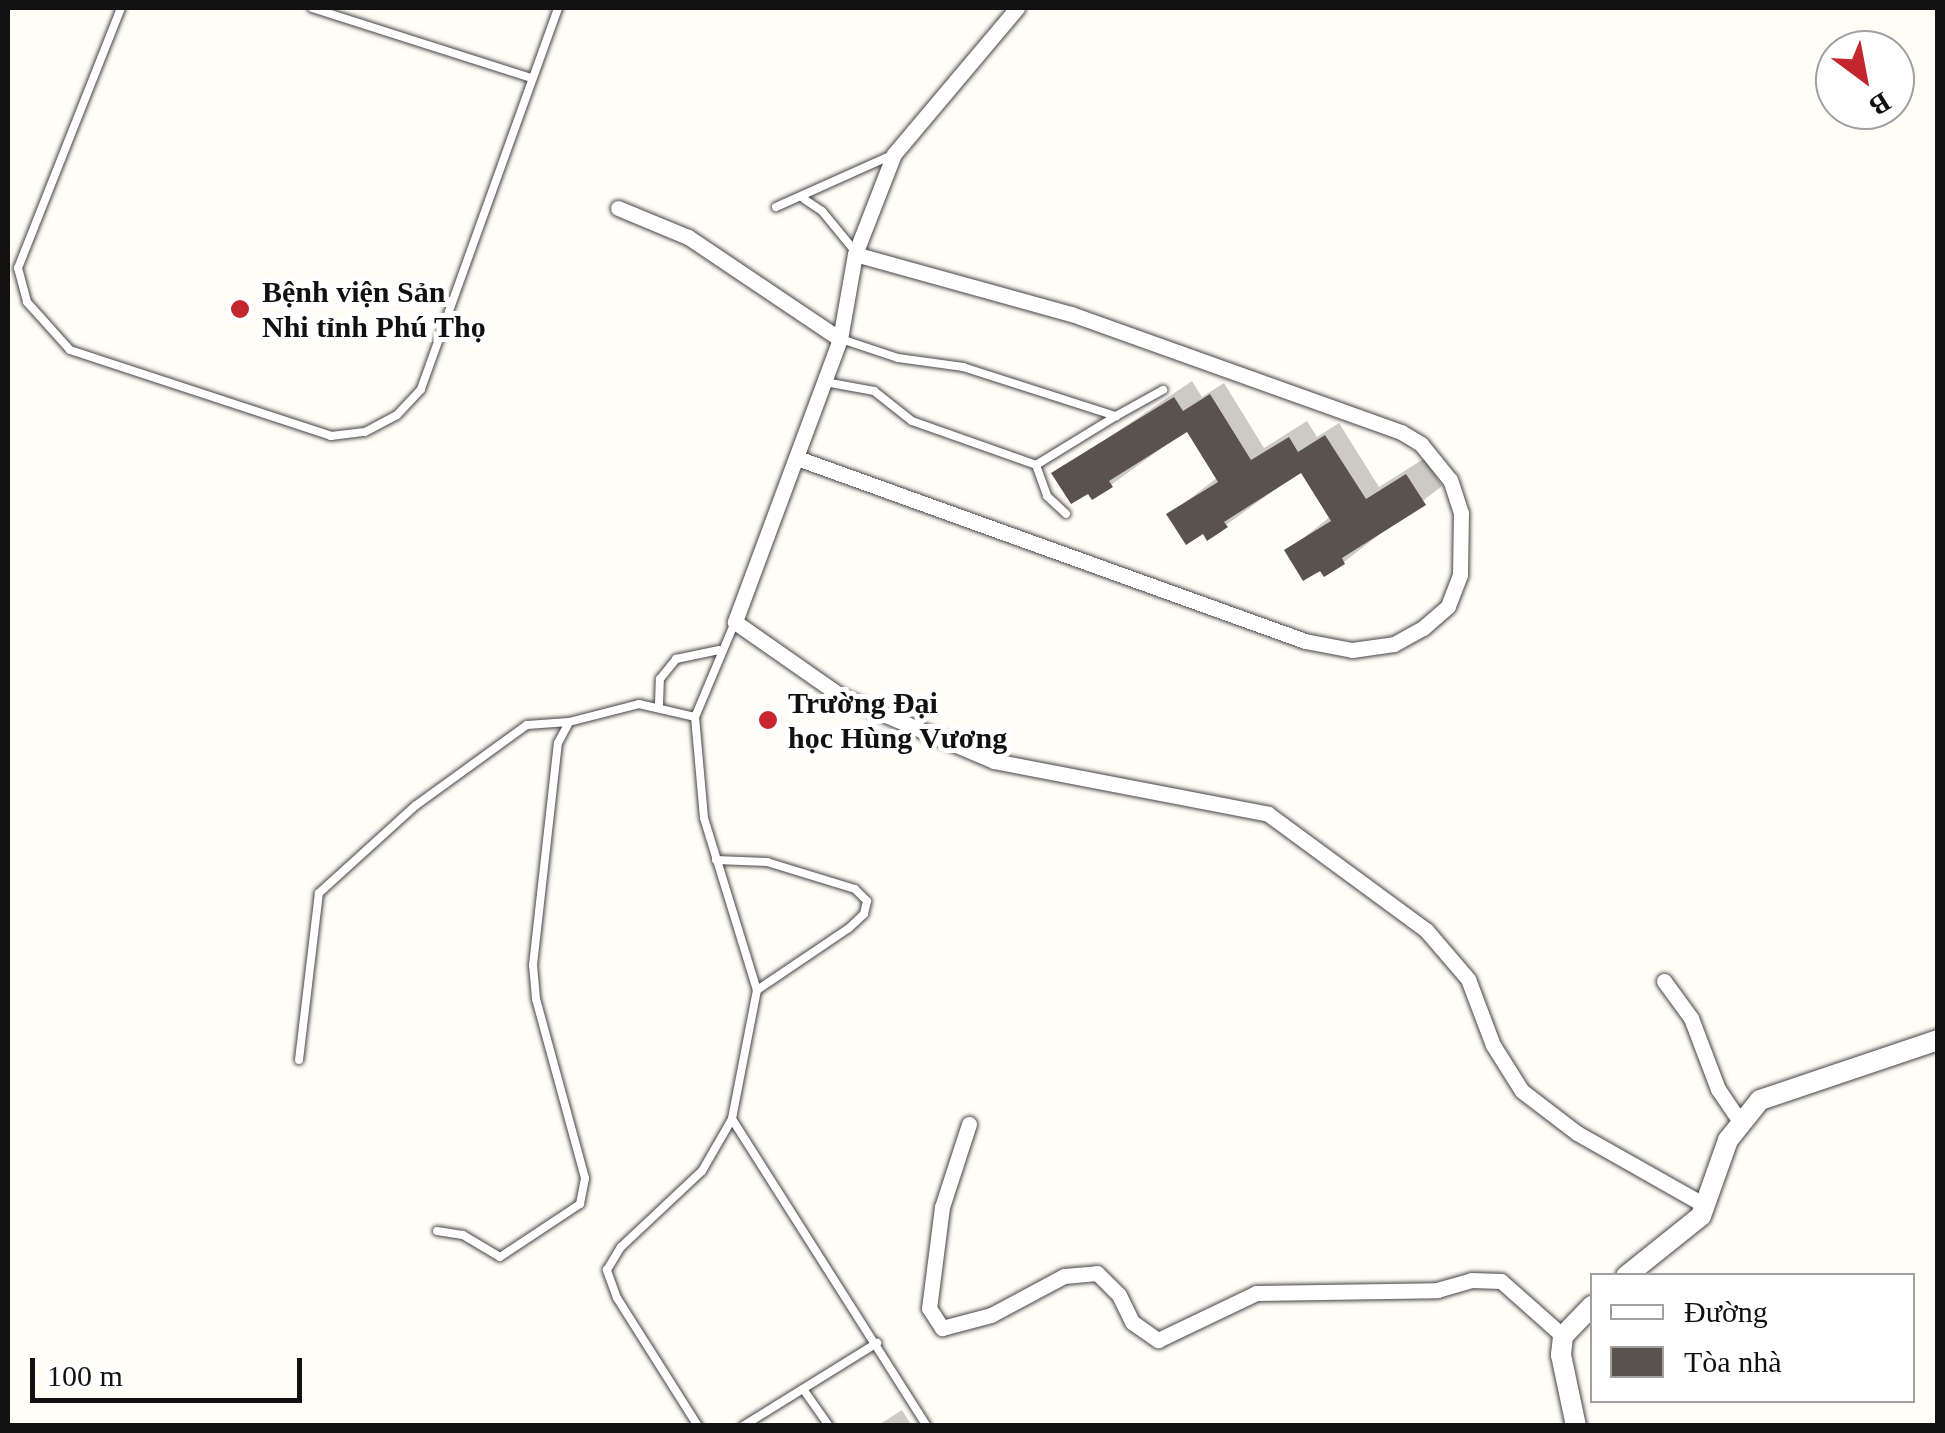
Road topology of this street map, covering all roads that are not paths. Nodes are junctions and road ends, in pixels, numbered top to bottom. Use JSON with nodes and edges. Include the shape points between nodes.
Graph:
{"nodes":[{"id":1,"x":121,"y":8,"type":"edge"},
{"id":2,"x":312,"y":8,"type":"edge"},
{"id":3,"x":558,"y":8,"type":"edge"},
{"id":4,"x":1017,"y":8,"type":"edge"},
{"id":5,"x":532,"y":78,"type":"junction"},
{"id":6,"x":894,"y":154,"type":"junction"},
{"id":7,"x":804,"y":200,"type":"junction"},
{"id":8,"x":776,"y":207,"type":"dead end"},
{"id":9,"x":618,"y":208,"type":"dead end"},
{"id":10,"x":856,"y":254,"type":"junction"},
{"id":11,"x":840,"y":339,"type":"junction"},
{"id":12,"x":826,"y":382,"type":"junction"},
{"id":13,"x":1163,"y":390,"type":"dead end"},
{"id":14,"x":1116,"y":416,"type":"junction"},
{"id":15,"x":797,"y":458,"type":"junction"},
{"id":16,"x":1036,"y":466,"type":"junction"},
{"id":17,"x":1066,"y":514,"type":"dead end"},
{"id":18,"x":735,"y":622,"type":"junction"},
{"id":19,"x":719,"y":650,"type":"junction"},
{"id":20,"x":659,"y":704,"type":"junction"},
{"id":21,"x":695,"y":718,"type":"junction"},
{"id":22,"x":569,"y":722,"type":"junction"},
{"id":23,"x":716,"y":860,"type":"junction"},
{"id":24,"x":1664,"y":981,"type":"dead end"},
{"id":25,"x":758,"y":990,"type":"junction"},
{"id":26,"x":1938,"y":1040,"type":"edge"},
{"id":27,"x":299,"y":1060,"type":"dead end"},
{"id":28,"x":732,"y":1119,"type":"junction"},
{"id":29,"x":1739,"y":1120,"type":"junction"},
{"id":30,"x":969,"y":1124,"type":"dead end"},
{"id":31,"x":1706,"y":1206,"type":"junction"},
{"id":32,"x":437,"y":1231,"type":"dead end"},
{"id":33,"x":1630,"y":1273,"type":"edge"},
{"id":34,"x":1590,"y":1308,"type":"edge"},
{"id":35,"x":1563,"y":1336,"type":"junction"},
{"id":36,"x":876,"y":1343,"type":"junction"},
{"id":37,"x":803,"y":1388,"type":"junction"},
{"id":38,"x":698,"y":1426,"type":"edge"},
{"id":39,"x":744,"y":1426,"type":"edge"},
{"id":40,"x":830,"y":1426,"type":"edge"},
{"id":41,"x":928,"y":1426,"type":"edge"},
{"id":42,"x":1576,"y":1426,"type":"edge"}],
"edges":[{"from":1,"to":5,"type":"lane","via":[[18,268],[27,302],[70,350],[331,436],[365,432],[397,415],[421,389]]},
{"from":2,"to":5,"type":"lane"},
{"from":3,"to":5,"type":"lane"},
{"from":4,"to":6,"type":"street"},
{"from":6,"to":7,"type":"lane"},
{"from":6,"to":10,"type":"street"},
{"from":7,"to":8,"type":"lane"},
{"from":7,"to":10,"type":"lane","via":[[848,238]]},
{"from":9,"to":11,"type":"street","via":[[688,237]]},
{"from":10,"to":11,"type":"street"},
{"from":10,"to":15,"type":"street","via":[[1071,314],[1401,432],[1422,444],[1450,480],[1461,513],[1460,575],[1448,606],[1423,628],[1394,644],[1352,650],[1305,641]]},
{"from":11,"to":12,"type":"street"},
{"from":11,"to":14,"type":"lane","via":[[898,358],[963,367]]},
{"from":12,"to":15,"type":"street"},
{"from":12,"to":16,"type":"lane","via":[[874,391],[912,422]]},
{"from":13,"to":14,"type":"lane"},
{"from":14,"to":16,"type":"lane"},
{"from":15,"to":18,"type":"street"},
{"from":16,"to":17,"type":"lane","via":[[1047,496]]},
{"from":18,"to":19,"type":"lane"},
{"from":18,"to":31,"type":"street","via":[[842,696],[994,760],[1268,814],[1426,930],[1468,979],[1492,1045],[1522,1091],[1578,1134]]},
{"from":19,"to":20,"type":"lane","via":[[676,659],[660,679]]},
{"from":19,"to":21,"type":"lane"},
{"from":20,"to":21,"type":"lane"},
{"from":20,"to":22,"type":"lane"},
{"from":21,"to":23,"type":"lane","via":[[704,818]]},
{"from":22,"to":27,"type":"lane","via":[[527,725],[416,806],[318,893]]},
{"from":22,"to":32,"type":"lane","via":[[558,742],[534,965],[536,999],[584,1190],[580,1204],[500,1257],[463,1235]]},
{"from":23,"to":25,"type":"lane"},
{"from":23,"to":25,"type":"lane","via":[[767,862],[855,889],[867,902],[848,928]]},
{"from":24,"to":29,"type":"street","via":[[1691,1018],[1718,1089]]},
{"from":25,"to":28,"type":"lane"},
{"from":26,"to":29,"type":"street","via":[[1760,1100]]},
{"from":28,"to":36,"type":"lane"},
{"from":28,"to":38,"type":"lane","via":[[702,1170],[621,1247],[606,1270]]},
{"from":29,"to":31,"type":"street"},
{"from":30,"to":35,"type":"street","via":[[942,1207],[928,1308],[942,1328],[991,1315],[1064,1276],[1097,1273],[1119,1295],[1132,1322],[1158,1340],[1256,1294],[1437,1290],[1471,1280],[1502,1281]]},
{"from":31,"to":33,"type":"street","via":[[1681,1236]]},
{"from":34,"to":35,"type":"street"},
{"from":35,"to":42,"type":"street"},
{"from":36,"to":37,"type":"lane"},
{"from":36,"to":41,"type":"lane"},
{"from":37,"to":39,"type":"lane"},
{"from":37,"to":40,"type":"lane"}]}
